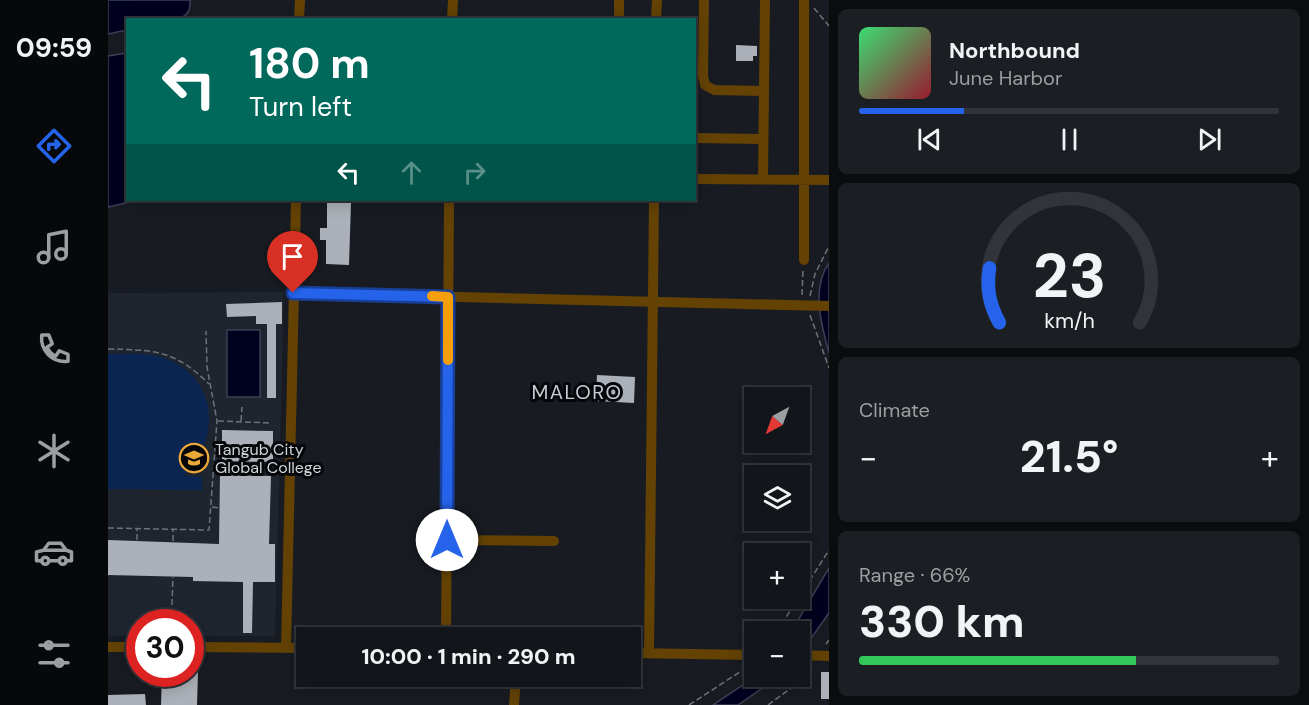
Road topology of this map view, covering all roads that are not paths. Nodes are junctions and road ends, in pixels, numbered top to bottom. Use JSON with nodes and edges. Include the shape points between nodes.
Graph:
{"nodes":[{"id":1,"x":300,"y":0,"type":"edge"},
{"id":2,"x":453,"y":0,"type":"edge"},
{"id":3,"x":619,"y":0,"type":"edge"},
{"id":4,"x":657,"y":0,"type":"edge"},
{"id":5,"x":704,"y":0,"type":"edge"},
{"id":6,"x":765,"y":0,"type":"edge"},
{"id":7,"x":807,"y":1,"type":"edge"},
{"id":8,"x":299,"y":18,"type":"edge"},
{"id":9,"x":452,"y":18,"type":"edge"},
{"id":10,"x":619,"y":18,"type":"edge"},
{"id":11,"x":656,"y":18,"type":"edge"},
{"id":12,"x":699,"y":49,"type":"edge"},
{"id":13,"x":763,"y":91,"type":"junction"},
{"id":14,"x":696,"y":138,"type":"edge"},
{"id":15,"x":762,"y":139,"type":"junction"},
{"id":16,"x":696,"y":178,"type":"edge"},
{"id":17,"x":763,"y":179,"type":"junction"},
{"id":18,"x":805,"y":180,"type":"junction"},
{"id":19,"x":829,"y":180,"type":"edge"},
{"id":20,"x":296,"y":201,"type":"edge"},
{"id":21,"x":449,"y":201,"type":"edge"},
{"id":22,"x":654,"y":201,"type":"edge"},
{"id":23,"x":804,"y":260,"type":"road end"},
{"id":24,"x":293,"y":293,"type":"junction"},
{"id":25,"x":448,"y":297,"type":"junction"},
{"id":26,"x":654,"y":302,"type":"junction"},
{"id":27,"x":829,"y":306,"type":"edge"},
{"id":28,"x":447,"y":540,"type":"junction"},
{"id":29,"x":554,"y":541,"type":"dead end"},
{"id":30,"x":446,"y":627,"type":"edge"},
{"id":31,"x":108,"y":647,"type":"edge"},
{"id":32,"x":126,"y":647,"type":"edge"},
{"id":33,"x":204,"y":647,"type":"edge"},
{"id":34,"x":286,"y":648,"type":"junction"},
{"id":35,"x":296,"y":648,"type":"edge"},
{"id":36,"x":641,"y":653,"type":"edge"},
{"id":37,"x":649,"y":653,"type":"junction"},
{"id":38,"x":744,"y":655,"type":"edge"},
{"id":39,"x":515,"y":687,"type":"edge"},
{"id":40,"x":514,"y":705,"type":"edge"}],
"edges":[{"from":1,"to":8,"type":"street"},
{"from":2,"to":9,"type":"street"},
{"from":3,"to":10,"type":"street"},
{"from":4,"to":11,"type":"street"},
{"from":5,"to":12,"type":"street"},
{"from":6,"to":13,"type":"street"},
{"from":7,"to":18,"type":"street"},
{"from":12,"to":13,"type":"street","via":[[709,88]]},
{"from":13,"to":15,"type":"street"},
{"from":14,"to":15,"type":"street"},
{"from":15,"to":17,"type":"street"},
{"from":16,"to":17,"type":"street"},
{"from":17,"to":18,"type":"street"},
{"from":18,"to":19,"type":"street"},
{"from":18,"to":23,"type":"street"},
{"from":20,"to":24,"type":"street"},
{"from":21,"to":25,"type":"street"},
{"from":22,"to":26,"type":"street"},
{"from":24,"to":25,"type":"street"},
{"from":24,"to":34,"type":"street"},
{"from":25,"to":26,"type":"street"},
{"from":25,"to":28,"type":"street"},
{"from":26,"to":27,"type":"street"},
{"from":26,"to":37,"type":"street"},
{"from":28,"to":29,"type":"street"},
{"from":28,"to":30,"type":"street"},
{"from":31,"to":32,"type":"street"},
{"from":33,"to":34,"type":"street"},
{"from":34,"to":35,"type":"street"},
{"from":36,"to":37,"type":"street"},
{"from":37,"to":38,"type":"street"},
{"from":39,"to":40,"type":"street"}]}
